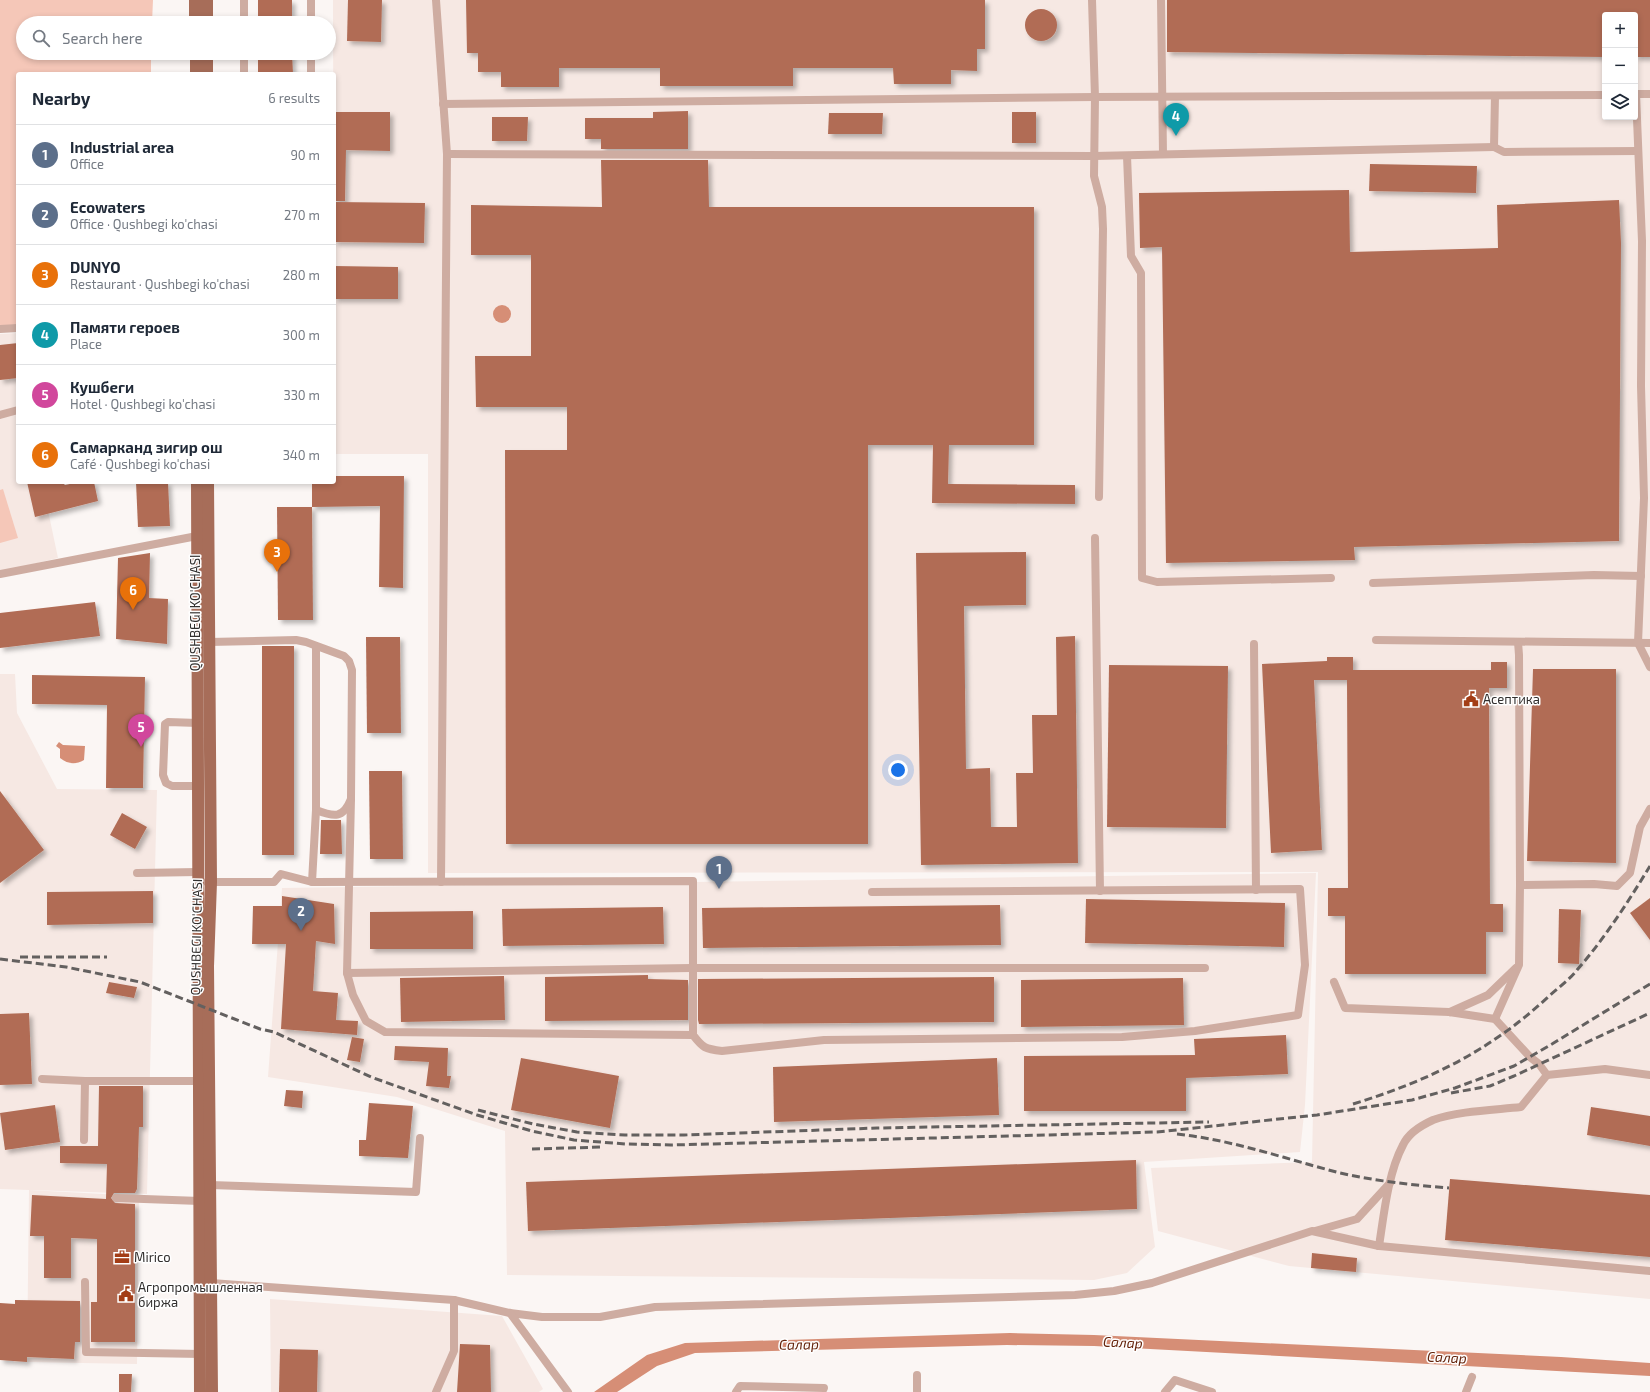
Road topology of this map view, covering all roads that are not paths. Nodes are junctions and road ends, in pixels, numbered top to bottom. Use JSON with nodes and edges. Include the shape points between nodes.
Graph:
{"nodes":[{"id":1,"x":195,"y":0,"type":"edge"},
{"id":2,"x":207,"y":0,"type":"edge"},
{"id":3,"x":244,"y":0,"type":"edge"},
{"id":4,"x":311,"y":0,"type":"edge"},
{"id":5,"x":436,"y":0,"type":"edge"},
{"id":6,"x":1092,"y":0,"type":"edge"},
{"id":7,"x":1161,"y":0,"type":"edge"},
{"id":8,"x":196,"y":16,"type":"edge"},
{"id":9,"x":207,"y":16,"type":"edge"},
{"id":10,"x":244,"y":16,"type":"edge"},
{"id":11,"x":311,"y":16,"type":"edge"},
{"id":12,"x":196,"y":60,"type":"edge"},
{"id":13,"x":207,"y":60,"type":"edge"},
{"id":14,"x":244,"y":60,"type":"edge"},
{"id":15,"x":311,"y":60,"type":"edge"},
{"id":16,"x":196,"y":72,"type":"edge"},
{"id":17,"x":207,"y":72,"type":"edge"},
{"id":18,"x":244,"y":72,"type":"edge"},
{"id":19,"x":311,"y":72,"type":"edge"},
{"id":20,"x":1638,"y":94,"type":"edge"},
{"id":21,"x":1650,"y":94,"type":"edge"},
{"id":22,"x":1602,"y":95,"type":"edge"},
{"id":23,"x":1495,"y":96,"type":"junction"},
{"id":24,"x":1095,"y":97,"type":"junction"},
{"id":25,"x":1162,"y":98,"type":"junction"},
{"id":26,"x":444,"y":104,"type":"junction"},
{"id":27,"x":1637,"y":120,"type":"edge"},
{"id":28,"x":1494,"y":147,"type":"junction"},
{"id":29,"x":1638,"y":151,"type":"junction"},
{"id":30,"x":447,"y":154,"type":"junction"},
{"id":31,"x":1163,"y":154,"type":"junction"},
{"id":32,"x":1094,"y":156,"type":"junction"},
{"id":33,"x":1127,"y":156,"type":"junction"},
{"id":34,"x":16,"y":328,"type":"edge"},
{"id":35,"x":0,"y":329,"type":"edge"},
{"id":36,"x":16,"y":411,"type":"edge"},
{"id":37,"x":0,"y":415,"type":"edge"},
{"id":38,"x":197,"y":484,"type":"edge"},
{"id":39,"x":208,"y":484,"type":"edge"},
{"id":40,"x":1098,"y":497,"type":"dead end"},
{"id":41,"x":197,"y":536,"type":"junction"},
{"id":42,"x":1095,"y":538,"type":"dead end"},
{"id":43,"x":0,"y":574,"type":"edge"},
{"id":44,"x":1641,"y":576,"type":"junction"},
{"id":45,"x":1331,"y":578,"type":"dead end"},
{"id":46,"x":1373,"y":583,"type":"dead end"},
{"id":47,"x":1376,"y":640,"type":"dead end"},
{"id":48,"x":209,"y":642,"type":"junction"},
{"id":49,"x":1518,"y":642,"type":"junction"},
{"id":50,"x":1638,"y":643,"type":"junction"},
{"id":51,"x":1650,"y":643,"type":"edge"},
{"id":52,"x":1254,"y":644,"type":"dead end"},
{"id":53,"x":316,"y":646,"type":"junction"},
{"id":54,"x":1650,"y":667,"type":"edge"},
{"id":55,"x":198,"y":723,"type":"junction"},
{"id":56,"x":198,"y":786,"type":"junction"},
{"id":57,"x":351,"y":799,"type":"junction"},
{"id":58,"x":1650,"y":809,"type":"edge"},
{"id":59,"x":316,"y":810,"type":"junction"},
{"id":60,"x":137,"y":873,"type":"dead end"},
{"id":61,"x":198,"y":877,"type":"junction"},
{"id":62,"x":211,"y":882,"type":"junction"},
{"id":63,"x":312,"y":882,"type":"junction"},
{"id":64,"x":349,"y":882,"type":"junction"},
{"id":65,"x":441,"y":882,"type":"junction"},
{"id":66,"x":1520,"y":885,"type":"junction"},
{"id":67,"x":1256,"y":890,"type":"junction"},
{"id":68,"x":1100,"y":891,"type":"junction"},
{"id":69,"x":872,"y":892,"type":"dead end"},
{"id":70,"x":1519,"y":965,"type":"junction"},
{"id":71,"x":691,"y":968,"type":"junction"},
{"id":72,"x":1205,"y":968,"type":"dead end"},
{"id":73,"x":347,"y":973,"type":"junction"},
{"id":74,"x":1334,"y":982,"type":"dead end"},
{"id":75,"x":1449,"y":1012,"type":"junction"},
{"id":76,"x":1495,"y":1019,"type":"junction"},
{"id":77,"x":693,"y":1035,"type":"junction"},
{"id":78,"x":1650,"y":1074,"type":"edge"},
{"id":79,"x":1547,"y":1075,"type":"junction"},
{"id":80,"x":42,"y":1079,"type":"dead end"},
{"id":81,"x":86,"y":1081,"type":"junction"},
{"id":82,"x":200,"y":1081,"type":"junction"},
{"id":83,"x":420,"y":1138,"type":"dead end"},
{"id":84,"x":84,"y":1140,"type":"dead end"},
{"id":85,"x":1390,"y":1183,"type":"junction"},
{"id":86,"x":205,"y":1185,"type":"junction"},
{"id":87,"x":116,"y":1198,"type":"dead end"},
{"id":88,"x":205,"y":1201,"type":"junction"},
{"id":89,"x":1312,"y":1231,"type":"junction"},
{"id":90,"x":1379,"y":1246,"type":"junction"},
{"id":91,"x":1650,"y":1271,"type":"edge"},
{"id":92,"x":85,"y":1282,"type":"dead end"},
{"id":93,"x":206,"y":1283,"type":"junction"},
{"id":94,"x":454,"y":1300,"type":"junction"},
{"id":95,"x":510,"y":1313,"type":"junction"},
{"id":96,"x":206,"y":1354,"type":"junction"},
{"id":97,"x":918,"y":1375,"type":"dead end"},
{"id":98,"x":1472,"y":1377,"type":"dead end"},
{"id":99,"x":200,"y":1392,"type":"edge"},
{"id":100,"x":212,"y":1392,"type":"edge"},
{"id":101,"x":436,"y":1392,"type":"edge"},
{"id":102,"x":568,"y":1392,"type":"edge"},
{"id":103,"x":736,"y":1392,"type":"edge"},
{"id":104,"x":822,"y":1392,"type":"edge"},
{"id":105,"x":917,"y":1392,"type":"edge"},
{"id":106,"x":1165,"y":1392,"type":"edge"},
{"id":107,"x":1212,"y":1392,"type":"edge"},
{"id":108,"x":1466,"y":1392,"type":"edge"}],
"edges":[{"from":1,"to":8,"type":"main road"},
{"from":2,"to":9,"type":"main road"},
{"from":3,"to":10,"type":"lane"},
{"from":4,"to":11,"type":"lane"},
{"from":5,"to":26,"type":"lane"},
{"from":6,"to":24,"type":"lane"},
{"from":7,"to":25,"type":"lane"},
{"from":12,"to":16,"type":"main road"},
{"from":13,"to":17,"type":"main road"},
{"from":14,"to":18,"type":"lane"},
{"from":15,"to":19,"type":"lane"},
{"from":20,"to":21,"type":"lane"},
{"from":22,"to":23,"type":"lane"},
{"from":23,"to":25,"type":"lane"},
{"from":23,"to":28,"type":"lane"},
{"from":24,"to":25,"type":"lane"},
{"from":24,"to":26,"type":"lane"},
{"from":24,"to":32,"type":"lane"},
{"from":25,"to":31,"type":"lane"},
{"from":26,"to":30,"type":"lane"},
{"from":27,"to":29,"type":"lane"},
{"from":28,"to":29,"type":"lane","via":[[1504,152]]},
{"from":28,"to":31,"type":"lane"},
{"from":29,"to":44,"type":"lane","via":[[1642,241],[1641,386],[1644,498]]},
{"from":30,"to":32,"type":"lane"},
{"from":30,"to":65,"type":"lane"},
{"from":31,"to":33,"type":"lane"},
{"from":32,"to":33,"type":"lane"},
{"from":32,"to":40,"type":"lane","via":[[1094,176],[1102,206],[1103,229]]},
{"from":33,"to":45,"type":"lane","via":[[1131,256],[1141,273],[1142,578],[1157,582]]},
{"from":34,"to":35,"type":"lane"},
{"from":36,"to":37,"type":"lane"},
{"from":38,"to":41,"type":"main road","name":"QUSHBEGI KO'CHASI"},
{"from":39,"to":48,"type":"main road","name":"QUSHBEGI KO'CHASI"},
{"from":41,"to":43,"type":"lane"},
{"from":41,"to":55,"type":"main road","name":"QUSHBEGI KO'CHASI"},
{"from":42,"to":68,"type":"lane"},
{"from":44,"to":46,"type":"lane","via":[[1594,575]]},
{"from":44,"to":50,"type":"lane"},
{"from":47,"to":49,"type":"lane"},
{"from":48,"to":53,"type":"lane","via":[[296,640]]},
{"from":48,"to":62,"type":"main road","name":"QUSHBEGI KO'CHASI"},
{"from":49,"to":50,"type":"lane"},
{"from":49,"to":66,"type":"lane"},
{"from":50,"to":51,"type":"lane"},
{"from":50,"to":54,"type":"lane"},
{"from":52,"to":67,"type":"lane"},
{"from":53,"to":57,"type":"lane","via":[[344,656],[352,670]]},
{"from":53,"to":59,"type":"lane"},
{"from":55,"to":56,"type":"main road","name":"QUSHBEGI KO'CHASI"},
{"from":55,"to":56,"type":"lane","via":[[165,724],[163,775],[166,783],[172,786]]},
{"from":56,"to":61,"type":"main road","name":"QUSHBEGI KO'CHASI"},
{"from":57,"to":59,"type":"lane","via":[[346,810],[340,814],[330,816]]},
{"from":57,"to":64,"type":"lane"},
{"from":58,"to":66,"type":"lane","via":[[1640,827],[1630,873],[1617,886]]},
{"from":59,"to":63,"type":"lane"},
{"from":60,"to":61,"type":"lane"},
{"from":61,"to":62,"type":"lane"},
{"from":61,"to":82,"type":"main road","name":"QUSHBEGI KO'CHASI"},
{"from":62,"to":63,"type":"lane","via":[[274,882],[281,874]]},
{"from":62,"to":86,"type":"main road","name":"QUSHBEGI KO'CHASI"},
{"from":63,"to":64,"type":"lane"},
{"from":64,"to":65,"type":"lane"},
{"from":64,"to":73,"type":"lane"},
{"from":65,"to":71,"type":"lane","via":[[693,881]]},
{"from":66,"to":70,"type":"lane"},
{"from":67,"to":68,"type":"lane"},
{"from":67,"to":77,"type":"lane","via":[[1300,889],[1305,965],[1298,1015],[1195,1031],[1122,1037],[824,1040],[722,1051],[701,1046]]},
{"from":68,"to":69,"type":"lane"},
{"from":70,"to":75,"type":"lane","via":[[1488,995]]},
{"from":70,"to":76,"type":"lane"},
{"from":71,"to":72,"type":"lane"},
{"from":71,"to":73,"type":"lane"},
{"from":71,"to":77,"type":"lane"},
{"from":73,"to":77,"type":"lane","via":[[353,995],[366,1021],[385,1032]]},
{"from":74,"to":75,"type":"lane","via":[[1345,1008]]},
{"from":75,"to":76,"type":"lane"},
{"from":76,"to":79,"type":"lane"},
{"from":78,"to":79,"type":"lane","via":[[1605,1069]]},
{"from":79,"to":85,"type":"lane","via":[[1521,1107],[1446,1117],[1411,1134],[1403,1144]]},
{"from":80,"to":81,"type":"lane"},
{"from":81,"to":82,"type":"lane"},
{"from":81,"to":84,"type":"lane"},
{"from":82,"to":86,"type":"main road","name":"QUSHBEGI KO'CHASI"},
{"from":83,"to":86,"type":"lane","via":[[416,1192]]},
{"from":85,"to":89,"type":"lane","via":[[1356,1219]]},
{"from":85,"to":90,"type":"lane"},
{"from":86,"to":88,"type":"main road","name":"QUSHBEGI KO'CHASI"},
{"from":87,"to":88,"type":"lane"},
{"from":88,"to":93,"type":"main road","name":"QUSHBEGI KO'CHASI"},
{"from":89,"to":90,"type":"lane"},
{"from":89,"to":95,"type":"lane","via":[[1152,1283],[1114,1291],[1075,1295],[655,1307],[600,1318],[542,1317]]},
{"from":90,"to":91,"type":"lane"},
{"from":92,"to":96,"type":"lane","via":[[86,1352]]},
{"from":93,"to":94,"type":"lane"},
{"from":93,"to":96,"type":"main road","name":"QUSHBEGI KO'CHASI"},
{"from":94,"to":95,"type":"lane"},
{"from":94,"to":101,"type":"lane","via":[[454,1351]]},
{"from":95,"to":102,"type":"lane"},
{"from":96,"to":99,"type":"main road","name":"QUSHBEGI KO'CHASI"},
{"from":96,"to":100,"type":"main road","name":"QUSHBEGI KO'CHASI"},
{"from":97,"to":105,"type":"lane"},
{"from":98,"to":108,"type":"lane"},
{"from":103,"to":104,"type":"lane","via":[[740,1386],[824,1388]]},
{"from":106,"to":107,"type":"lane","via":[[1175,1380]]}]}
